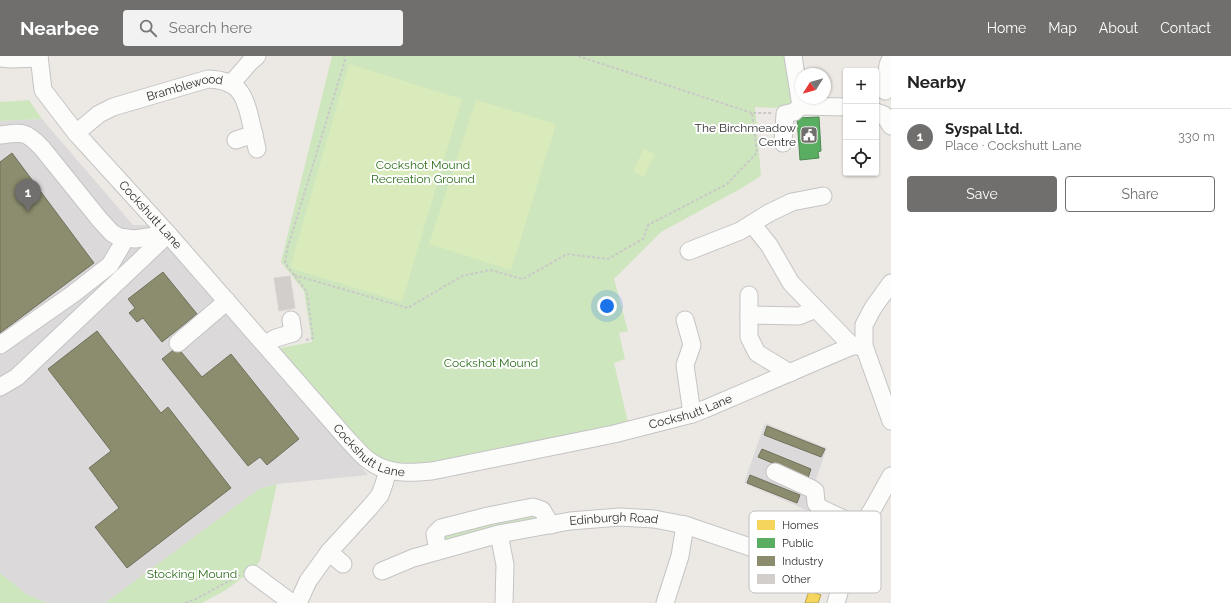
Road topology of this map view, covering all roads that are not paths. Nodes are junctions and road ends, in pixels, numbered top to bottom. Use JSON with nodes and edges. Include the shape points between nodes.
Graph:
{"nodes":[{"id":1,"x":257,"y":56,"type":"edge"},
{"id":2,"x":793,"y":56,"type":"edge"},
{"id":3,"x":39,"y":57,"type":"edge"},
{"id":4,"x":0,"y":58,"type":"edge"},
{"id":5,"x":890,"y":61,"type":"edge"},
{"id":6,"x":231,"y":84,"type":"junction"},
{"id":7,"x":885,"y":91,"type":"dead end"},
{"id":8,"x":801,"y":106,"type":"junction"},
{"id":9,"x":838,"y":110,"type":"edge"},
{"id":10,"x":879,"y":113,"type":"edge"},
{"id":11,"x":891,"y":126,"type":"edge"},
{"id":12,"x":76,"y":133,"type":"junction"},
{"id":13,"x":0,"y":135,"type":"edge"},
{"id":14,"x":236,"y":140,"type":"dead end"},
{"id":15,"x":783,"y":143,"type":"dead end"},
{"id":16,"x":823,"y":196,"type":"dead end"},
{"id":17,"x":752,"y":224,"type":"junction"},
{"id":18,"x":168,"y":234,"type":"junction"},
{"id":19,"x":126,"y":238,"type":"junction"},
{"id":20,"x":689,"y":251,"type":"dead end"},
{"id":21,"x":891,"y":283,"type":"edge"},
{"id":22,"x":749,"y":295,"type":"dead end"},
{"id":23,"x":227,"y":301,"type":"junction"},
{"id":24,"x":816,"y":309,"type":"junction"},
{"id":25,"x":749,"y":315,"type":"junction"},
{"id":26,"x":291,"y":320,"type":"dead end"},
{"id":27,"x":685,"y":320,"type":"dead end"},
{"id":28,"x":178,"y":343,"type":"dead end"},
{"id":29,"x":265,"y":344,"type":"junction"},
{"id":30,"x":0,"y":345,"type":"edge"},
{"id":31,"x":858,"y":346,"type":"junction"},
{"id":32,"x":790,"y":373,"type":"junction"},
{"id":33,"x":0,"y":387,"type":"edge"},
{"id":34,"x":692,"y":414,"type":"junction"},
{"id":35,"x":891,"y":421,"type":"edge"},
{"id":36,"x":388,"y":470,"type":"junction"},
{"id":37,"x":775,"y":472,"type":"dead end"},
{"id":38,"x":891,"y":476,"type":"edge"},
{"id":39,"x":826,"y":511,"type":"edge"},
{"id":40,"x":871,"y":511,"type":"edge"},
{"id":41,"x":550,"y":525,"type":"junction"},
{"id":42,"x":685,"y":525,"type":"junction"},
{"id":43,"x":499,"y":534,"type":"junction"},
{"id":44,"x":749,"y":547,"type":"edge"},
{"id":45,"x":438,"y":551,"type":"junction"},
{"id":46,"x":329,"y":552,"type":"junction"},
{"id":47,"x":343,"y":564,"type":"dead end"},
{"id":48,"x":382,"y":571,"type":"dead end"},
{"id":49,"x":253,"y":574,"type":"road end"},
{"id":50,"x":839,"y":593,"type":"edge"},
{"id":51,"x":292,"y":603,"type":"edge"},
{"id":52,"x":298,"y":603,"type":"edge"},
{"id":53,"x":504,"y":603,"type":"edge"},
{"id":54,"x":665,"y":603,"type":"edge"},
{"id":55,"x":836,"y":603,"type":"edge"}],
"edges":[{"from":1,"to":6,"type":"street"},
{"from":2,"to":8,"type":"street"},
{"from":3,"to":4,"type":"street","via":[[10,60]]},
{"from":3,"to":12,"type":"street","name":"Cockshutt Lane","via":[[43,90]]},
{"from":5,"to":7,"type":"street"},
{"from":6,"to":12,"type":"street","name":"Bramblewood","via":[[208,79],[113,107],[99,114]]},
{"from":6,"to":14,"type":"street","name":"Bramblewood","via":[[239,90],[246,103],[255,142]]},
{"from":8,"to":9,"type":"street"},
{"from":8,"to":15,"type":"street","via":[[794,112],[785,114]]},
{"from":10,"to":11,"type":"street","via":[[884,115]]},
{"from":12,"to":18,"type":"street","name":"Cockshutt Lane"},
{"from":13,"to":19,"type":"street","via":[[16,133],[32,137],[112,233]]},
{"from":16,"to":17,"type":"street","via":[[792,202],[769,212]]},
{"from":17,"to":20,"type":"street"},
{"from":17,"to":24,"type":"street","via":[[769,245],[791,283]]},
{"from":18,"to":19,"type":"street"},
{"from":18,"to":23,"type":"street","name":"Cockshutt Lane"},
{"from":18,"to":33,"type":"street","via":[[17,377]]},
{"from":19,"to":30,"type":"street","via":[[110,265]]},
{"from":21,"to":31,"type":"street","via":[[864,325]]},
{"from":22,"to":25,"type":"street"},
{"from":23,"to":28,"type":"street"},
{"from":23,"to":29,"type":"street","name":"Cockshutt Lane"},
{"from":24,"to":25,"type":"street","via":[[799,316]]},
{"from":24,"to":31,"type":"street"},
{"from":25,"to":32,"type":"street","via":[[748,337],[757,353]]},
{"from":26,"to":29,"type":"street","via":[[293,333]]},
{"from":27,"to":34,"type":"street","via":[[692,345],[685,365]]},
{"from":29,"to":36,"type":"street","name":"Cockshutt Lane","via":[[348,440],[368,460]]},
{"from":31,"to":32,"type":"street","name":"Cockshutt Lane"},
{"from":31,"to":35,"type":"street"},
{"from":32,"to":34,"type":"street","name":"Cockshutt Lane"},
{"from":34,"to":36,"type":"street","name":"Cockshutt Lane","via":[[614,434],[432,471],[401,473]]},
{"from":36,"to":46,"type":"street","via":[[380,495]]},
{"from":37,"to":39,"type":"street","via":[[812,489],[815,492],[816,503]]},
{"from":38,"to":40,"type":"street"},
{"from":41,"to":42,"type":"street","name":"Edinburgh Road","via":[[620,517],[654,519]]},
{"from":41,"to":43,"type":"street","name":"Edinburgh Road"},
{"from":41,"to":45,"type":"street","via":[[542,510],[533,507],[488,516],[441,528],[435,534]]},
{"from":42,"to":44,"type":"street","name":"Edinburgh Road"},
{"from":42,"to":54,"type":"street","via":[[680,556]]},
{"from":43,"to":45,"type":"street","name":"Edinburgh Road"},
{"from":43,"to":53,"type":"street","via":[[505,565]]},
{"from":45,"to":48,"type":"street","name":"Edinburgh Road"},
{"from":46,"to":47,"type":"street"},
{"from":46,"to":52,"type":"street","via":[[308,581]]},
{"from":49,"to":51,"type":"street"},
{"from":50,"to":55,"type":"street"}]}
